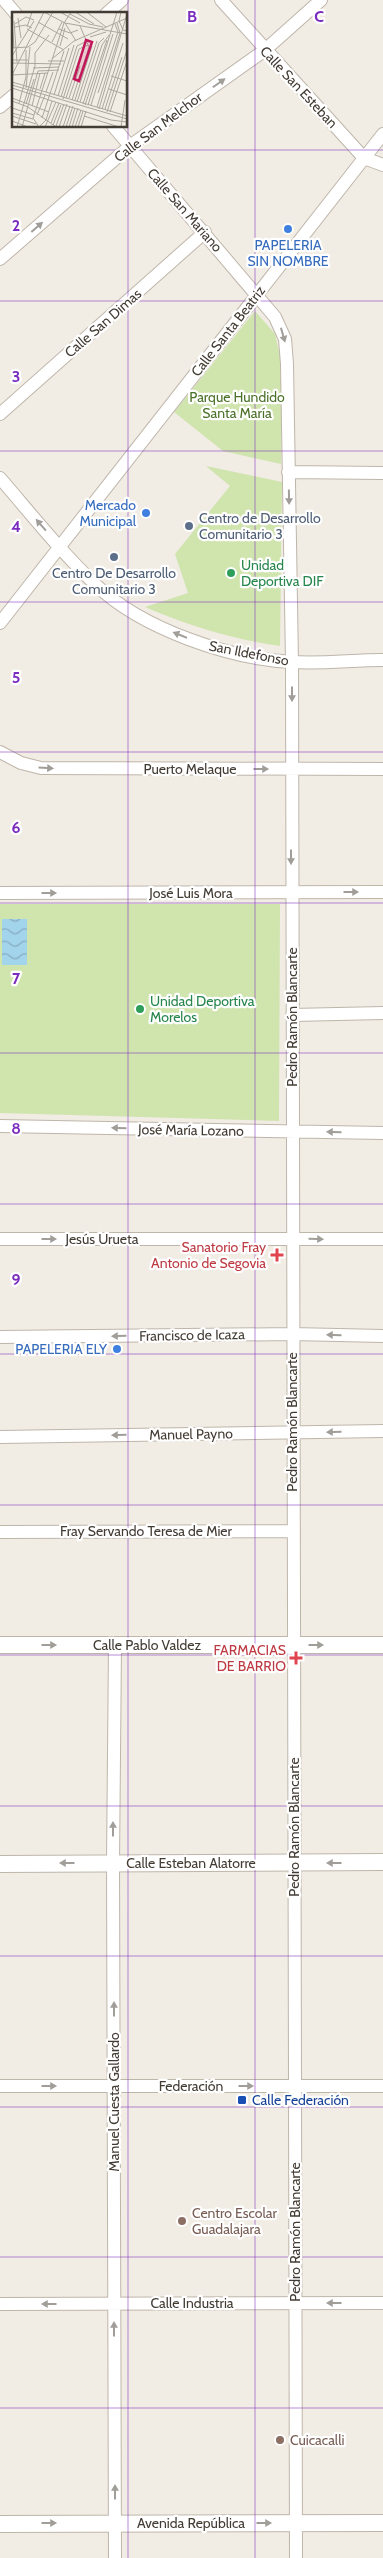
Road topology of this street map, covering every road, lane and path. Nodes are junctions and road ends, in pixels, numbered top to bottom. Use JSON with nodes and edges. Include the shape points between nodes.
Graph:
{"nodes":[{"id":1,"x":4,"y":0,"type":"edge"},
{"id":2,"x":122,"y":0,"type":"edge"},
{"id":3,"x":221,"y":0,"type":"edge"},
{"id":4,"x":321,"y":0,"type":"edge"},
{"id":5,"x":14,"y":12,"type":"edge"},
{"id":6,"x":108,"y":12,"type":"edge"},
{"id":7,"x":265,"y":50,"type":"junction"},
{"id":8,"x":12,"y":97,"type":"edge"},
{"id":9,"x":0,"y":107,"type":"edge"},
{"id":10,"x":115,"y":128,"type":"edge"},
{"id":11,"x":383,"y":134,"type":"edge"},
{"id":12,"x":130,"y":146,"type":"junction"},
{"id":13,"x":364,"y":158,"type":"junction"},
{"id":14,"x":383,"y":165,"type":"edge"},
{"id":15,"x":205,"y":232,"type":"junction"},
{"id":16,"x":0,"y":259,"type":"edge"},
{"id":17,"x":257,"y":294,"type":"junction"},
{"id":18,"x":0,"y":414,"type":"edge"},
{"id":19,"x":288,"y":472,"type":"junction"},
{"id":20,"x":383,"y":473,"type":"edge"},
{"id":21,"x":0,"y":478,"type":"edge"},
{"id":22,"x":60,"y":547,"type":"junction"},
{"id":23,"x":0,"y":623,"type":"edge"},
{"id":24,"x":383,"y":660,"type":"edge"},
{"id":25,"x":292,"y":662,"type":"junction"},
{"id":26,"x":0,"y":752,"type":"edge"},
{"id":27,"x":291,"y":769,"type":"junction"},
{"id":28,"x":383,"y":769,"type":"edge"},
{"id":29,"x":291,"y":892,"type":"junction"},
{"id":30,"x":383,"y":892,"type":"edge"},
{"id":31,"x":0,"y":893,"type":"edge"},
{"id":32,"x":383,"y":1013,"type":"edge"},
{"id":33,"x":292,"y":1015,"type":"junction"},
{"id":34,"x":0,"y":1126,"type":"edge"},
{"id":35,"x":292,"y":1132,"type":"junction"},
{"id":36,"x":383,"y":1133,"type":"edge"},
{"id":37,"x":291,"y":1238,"type":"junction"},
{"id":38,"x":0,"y":1239,"type":"edge"},
{"id":39,"x":383,"y":1239,"type":"edge"},
{"id":40,"x":292,"y":1334,"type":"junction"},
{"id":41,"x":383,"y":1336,"type":"edge"},
{"id":42,"x":0,"y":1337,"type":"edge"},
{"id":43,"x":383,"y":1431,"type":"edge"},
{"id":44,"x":292,"y":1433,"type":"junction"},
{"id":45,"x":0,"y":1437,"type":"edge"},
{"id":46,"x":293,"y":1531,"type":"junction"},
{"id":47,"x":0,"y":1532,"type":"edge"},
{"id":48,"x":0,"y":1645,"type":"edge"},
{"id":49,"x":115,"y":1645,"type":"junction"},
{"id":50,"x":293,"y":1645,"type":"junction"},
{"id":51,"x":383,"y":1645,"type":"edge"},
{"id":52,"x":383,"y":1862,"type":"edge"},
{"id":53,"x":113,"y":1863,"type":"junction"},
{"id":54,"x":294,"y":1863,"type":"junction"},
{"id":55,"x":0,"y":1864,"type":"edge"},
{"id":56,"x":0,"y":2086,"type":"edge"},
{"id":57,"x":114,"y":2086,"type":"junction"},
{"id":58,"x":295,"y":2086,"type":"junction"},
{"id":59,"x":383,"y":2086,"type":"edge"},
{"id":60,"x":114,"y":2303,"type":"junction"},
{"id":61,"x":295,"y":2303,"type":"junction"},
{"id":62,"x":383,"y":2303,"type":"edge"},
{"id":63,"x":0,"y":2304,"type":"edge"},
{"id":64,"x":383,"y":2522,"type":"edge"},
{"id":65,"x":115,"y":2523,"type":"junction"},
{"id":66,"x":296,"y":2523,"type":"junction"},
{"id":67,"x":0,"y":2524,"type":"edge"},
{"id":68,"x":115,"y":2558,"type":"edge"},
{"id":69,"x":296,"y":2558,"type":"edge"}],
"edges":[{"from":1,"to":5,"type":"street"},
{"from":2,"to":6,"type":"street"},
{"from":3,"to":7,"type":"street","name":"Calle San Esteban"},
{"from":4,"to":7,"type":"street","name":"Calle San Melchor"},
{"from":12,"to":7,"type":"street","name":"Calle San Melchor","one_way":true},
{"from":7,"to":13,"type":"street","name":"Calle San Esteban"},
{"from":8,"to":9,"type":"street"},
{"from":10,"to":12,"type":"street","name":"Calle San Mariano"},
{"from":11,"to":13,"type":"street","name":"Calle Santa Beatriz"},
{"from":12,"to":15,"type":"street","name":"Calle San Mariano"},
{"from":16,"to":12,"type":"street","name":"Calle San Melchor","one_way":true},
{"from":13,"to":14,"type":"street","name":"Calle San Esteban"},
{"from":13,"to":17,"type":"street","name":"Calle Santa Beatriz"},
{"from":15,"to":17,"type":"street","name":"Calle San Mariano"},
{"from":15,"to":18,"type":"street","name":"Calle San Dimas"},
{"from":17,"to":19,"type":"street","name":"Pedro Ramón Blancarte","one_way":true,"via":[[275,317],[285,340]]},
{"from":17,"to":22,"type":"street","name":"Calle Santa Beatriz"},
{"from":19,"to":20,"type":"street"},
{"from":19,"to":25,"type":"street","name":"Pedro Ramón Blancarte","one_way":true},
{"from":22,"to":21,"type":"street","name":"San Ildefonso","one_way":true},
{"from":22,"to":23,"type":"street","name":"Calle Santa Beatriz"},
{"from":25,"to":22,"type":"street","name":"San Ildefonso","one_way":true,"via":[[212,647],[150,622],[103,591]]},
{"from":24,"to":25,"type":"street","name":"San Ildefonso"},
{"from":25,"to":27,"type":"street","name":"Pedro Ramón Blancarte","one_way":true},
{"from":26,"to":27,"type":"street","name":"Puerto Melaque","one_way":true,"via":[[21,763],[41,768]]},
{"from":27,"to":28,"type":"street","name":"Puerto Melaque"},
{"from":27,"to":29,"type":"street","name":"Pedro Ramón Blancarte","one_way":true},
{"from":29,"to":30,"type":"street","name":"José Luis Mora","one_way":true},
{"from":31,"to":29,"type":"street","name":"José Luis Mora","one_way":true},
{"from":29,"to":33,"type":"street","name":"Pedro Ramón Blancarte"},
{"from":32,"to":33,"type":"street"},
{"from":33,"to":35,"type":"street","name":"Pedro Ramón Blancarte"},
{"from":35,"to":34,"type":"street","name":"José María Lozano","one_way":true},
{"from":36,"to":35,"type":"street","name":"José María Lozano","one_way":true},
{"from":35,"to":37,"type":"street","name":"Pedro Ramón Blancarte"},
{"from":38,"to":37,"type":"street","name":"Jesús Urueta","one_way":true},
{"from":37,"to":39,"type":"street","name":"Jesús Urueta","one_way":true},
{"from":37,"to":40,"type":"street","name":"Pedro Ramón Blancarte"},
{"from":41,"to":40,"type":"street","name":"Francisco de Icaza","one_way":true},
{"from":40,"to":42,"type":"street","name":"Francisco de Icaza","one_way":true},
{"from":40,"to":44,"type":"street","name":"Pedro Ramón Blancarte"},
{"from":43,"to":44,"type":"street","name":"Manuel Payno","one_way":true},
{"from":44,"to":45,"type":"street","name":"Manuel Payno","one_way":true},
{"from":44,"to":46,"type":"street","name":"Pedro Ramón Blancarte"},
{"from":46,"to":47,"type":"street","name":"Fray Servando Teresa de Mier"},
{"from":46,"to":50,"type":"street","name":"Pedro Ramón Blancarte"},
{"from":48,"to":49,"type":"street","name":"Calle Pablo Valdez","one_way":true},
{"from":49,"to":50,"type":"street","name":"Calle Pablo Valdez"},
{"from":53,"to":49,"type":"street","name":"Manuel Cuesta Gallardo","one_way":true},
{"from":50,"to":51,"type":"street","name":"Calle Pablo Valdez","one_way":true},
{"from":50,"to":54,"type":"street","name":"Pedro Ramón Blancarte"},
{"from":52,"to":54,"type":"street","name":"Calle Esteban Alatorre","one_way":true},
{"from":53,"to":54,"type":"street","name":"Calle Esteban Alatorre"},
{"from":53,"to":55,"type":"street","name":"Calle Esteban Alatorre","one_way":true},
{"from":57,"to":53,"type":"street","name":"Manuel Cuesta Gallardo","one_way":true},
{"from":54,"to":58,"type":"street","name":"Pedro Ramón Blancarte"},
{"from":56,"to":57,"type":"street","name":"Federación","one_way":true},
{"from":57,"to":58,"type":"street","name":"Federación","one_way":true},
{"from":57,"to":60,"type":"street","name":"Manuel Cuesta Gallardo"},
{"from":58,"to":59,"type":"street","name":"Federación"},
{"from":58,"to":61,"type":"street","name":"Pedro Ramón Blancarte"},
{"from":60,"to":61,"type":"street","name":"Calle Industria"},
{"from":60,"to":63,"type":"street","name":"Calle Industria","one_way":true},
{"from":65,"to":60,"type":"street","name":"Manuel Cuesta Gallardo","one_way":true},
{"from":62,"to":61,"type":"street","name":"Calle Industria","one_way":true},
{"from":61,"to":66,"type":"street","name":"Pedro Ramón Blancarte"},
{"from":64,"to":66,"type":"street","name":"Avenida República"},
{"from":65,"to":66,"type":"street","name":"Avenida República","one_way":true},
{"from":67,"to":65,"type":"street","name":"Avenida República","one_way":true},
{"from":65,"to":68,"type":"street","name":"Manuel Cuesta Gallardo"},
{"from":66,"to":69,"type":"street","name":"Pedro Ramón Blancarte"}]}
